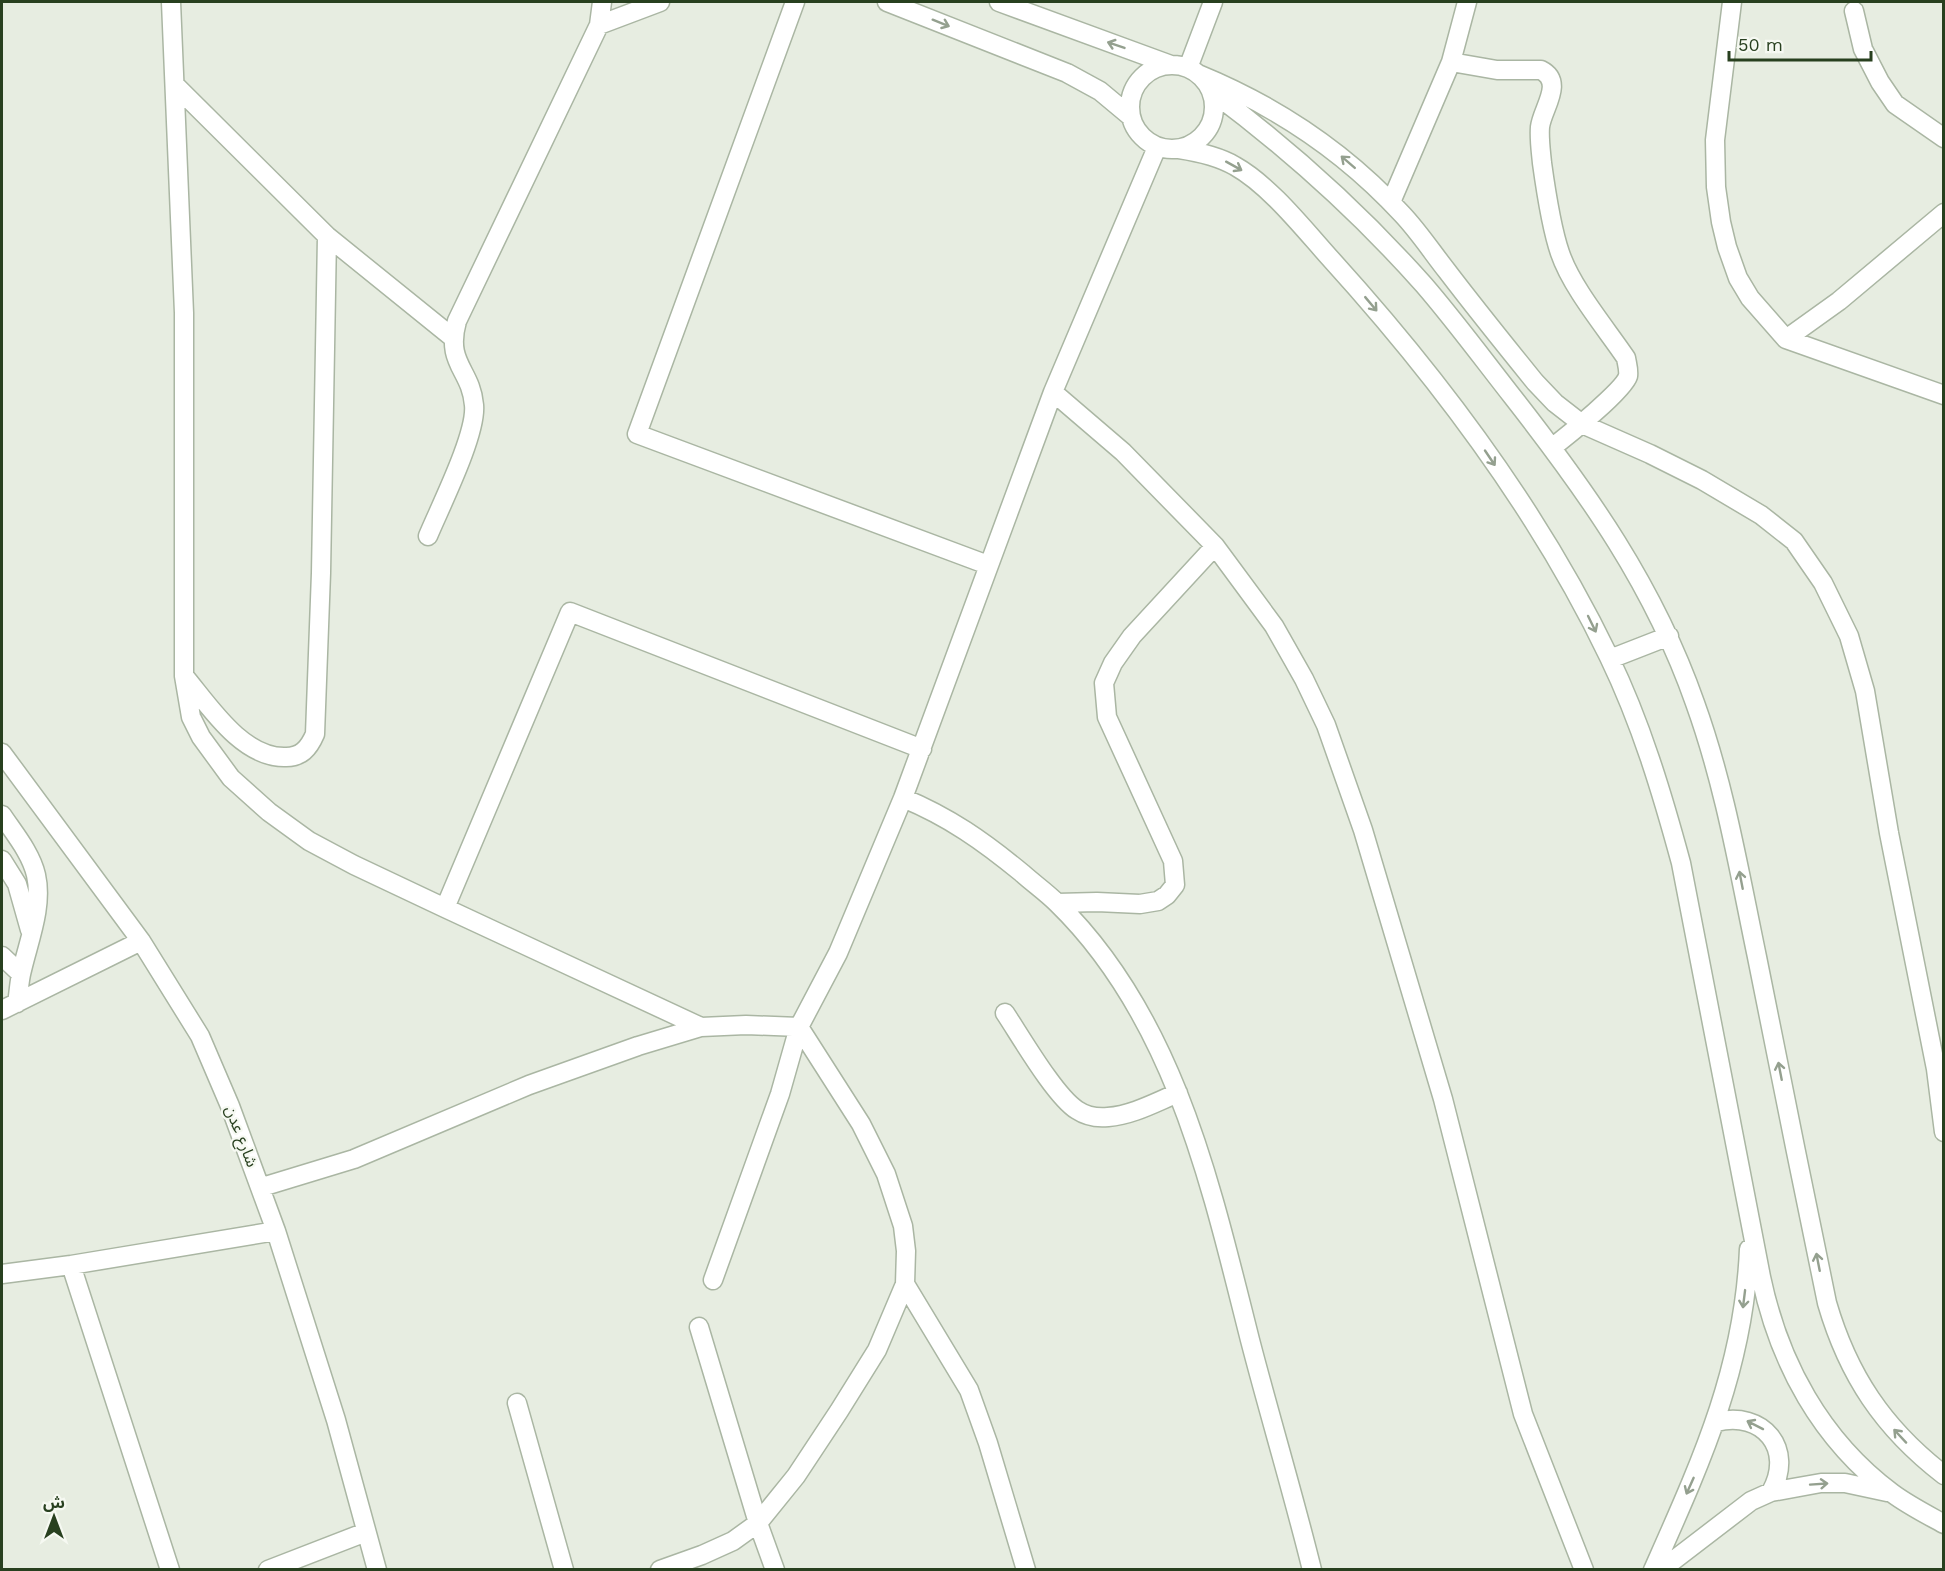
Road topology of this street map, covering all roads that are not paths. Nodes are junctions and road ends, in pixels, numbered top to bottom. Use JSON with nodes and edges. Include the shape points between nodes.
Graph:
{"nodes":[{"id":1,"x":171,"y":2,"type":"edge"},
{"id":2,"x":602,"y":2,"type":"edge"},
{"id":3,"x":660,"y":2,"type":"edge"},
{"id":4,"x":795,"y":2,"type":"edge"},
{"id":5,"x":886,"y":2,"type":"edge"},
{"id":6,"x":999,"y":2,"type":"edge"},
{"id":7,"x":1213,"y":2,"type":"edge"},
{"id":8,"x":1467,"y":2,"type":"edge"},
{"id":9,"x":1732,"y":2,"type":"edge"},
{"id":10,"x":1854,"y":11,"type":"dead end"},
{"id":11,"x":599,"y":25,"type":"junction"},
{"id":12,"x":1450,"y":62,"type":"junction"},
{"id":13,"x":1186,"y":69,"type":"junction"},
{"id":14,"x":176,"y":86,"type":"junction"},
{"id":15,"x":1211,"y":91,"type":"junction"},
{"id":16,"x":1130,"y":116,"type":"junction"},
{"id":17,"x":1944,"y":138,"type":"edge"},
{"id":18,"x":1157,"y":147,"type":"junction"},
{"id":19,"x":1179,"y":149,"type":"junction"},
{"id":20,"x":1391,"y":202,"type":"junction"},
{"id":21,"x":1944,"y":213,"type":"edge"},
{"id":22,"x":327,"y":236,"type":"junction"},
{"id":23,"x":452,"y":337,"type":"junction"},
{"id":24,"x":1786,"y":339,"type":"junction"},
{"id":25,"x":1053,"y":392,"type":"junction"},
{"id":26,"x":1944,"y":395,"type":"edge"},
{"id":27,"x":1582,"y":424,"type":"junction"},
{"id":28,"x":1553,"y":447,"type":"junction"},
{"id":29,"x":428,"y":537,"type":"dead end"},
{"id":30,"x":1215,"y":546,"type":"junction"},
{"id":31,"x":988,"y":565,"type":"junction"},
{"id":32,"x":1669,"y":636,"type":"junction"},
{"id":33,"x":1610,"y":659,"type":"junction"},
{"id":34,"x":184,"y":676,"type":"junction"},
{"id":35,"x":922,"y":749,"type":"junction"},
{"id":36,"x":2,"y":753,"type":"edge"},
{"id":37,"x":903,"y":798,"type":"junction"},
{"id":38,"x":2,"y":815,"type":"edge"},
{"id":39,"x":2,"y":860,"type":"edge"},
{"id":40,"x":1057,"y":903,"type":"junction"},
{"id":41,"x":445,"y":908,"type":"junction"},
{"id":42,"x":31,"y":934,"type":"junction"},
{"id":43,"x":141,"y":941,"type":"junction"},
{"id":44,"x":2,"y":956,"type":"edge"},
{"id":45,"x":21,"y":974,"type":"junction"},
{"id":46,"x":9,"y":1006,"type":"edge"},
{"id":47,"x":1005,"y":1014,"type":"dead end"},
{"id":48,"x":701,"y":1027,"type":"junction"},
{"id":49,"x":799,"y":1027,"type":"junction"},
{"id":50,"x":1178,"y":1093,"type":"junction"},
{"id":51,"x":1944,"y":1132,"type":"edge"},
{"id":52,"x":262,"y":1187,"type":"junction"},
{"id":53,"x":1750,"y":1220,"type":"junction"},
{"id":54,"x":276,"y":1231,"type":"junction"},
{"id":55,"x":71,"y":1265,"type":"junction"},
{"id":56,"x":2,"y":1274,"type":"edge"},
{"id":57,"x":713,"y":1280,"type":"dead end"},
{"id":58,"x":905,"y":1284,"type":"junction"},
{"id":59,"x":699,"y":1327,"type":"dead end"},
{"id":60,"x":518,"y":1403,"type":"dead end"},
{"id":61,"x":1716,"y":1422,"type":"junction"},
{"id":62,"x":1944,"y":1475,"type":"edge"},
{"id":63,"x":1771,"y":1492,"type":"junction"},
{"id":64,"x":1893,"y":1493,"type":"junction"},
{"id":65,"x":758,"y":1523,"type":"junction"},
{"id":66,"x":1944,"y":1524,"type":"edge"},
{"id":67,"x":366,"y":1532,"type":"junction"},
{"id":68,"x":170,"y":1569,"type":"edge"},
{"id":69,"x":268,"y":1569,"type":"edge"},
{"id":70,"x":377,"y":1569,"type":"edge"},
{"id":71,"x":564,"y":1569,"type":"edge"},
{"id":72,"x":660,"y":1569,"type":"edge"},
{"id":73,"x":775,"y":1569,"type":"edge"},
{"id":74,"x":1026,"y":1569,"type":"edge"},
{"id":75,"x":1312,"y":1569,"type":"edge"},
{"id":76,"x":1584,"y":1569,"type":"edge"},
{"id":77,"x":1653,"y":1569,"type":"edge"},
{"id":78,"x":1661,"y":1569,"type":"edge"}],
"edges":[{"from":1,"to":14,"type":"street"},
{"from":2,"to":11,"type":"street"},
{"from":3,"to":11,"type":"street"},
{"from":4,"to":31,"type":"street","via":[[637,434]]},
{"from":5,"to":16,"type":"street","one_way":true,"via":[[1067,74],[1100,91]]},
{"from":13,"to":6,"type":"street","one_way":true},
{"from":7,"to":13,"type":"street"},
{"from":8,"to":12,"type":"street"},
{"from":9,"to":24,"type":"street","via":[[1714,140],[1721,222],[1738,278]]},
{"from":10,"to":17,"type":"street","via":[[1863,49],[1885,90],[1895,104]]},
{"from":11,"to":23,"type":"street"},
{"from":12,"to":20,"type":"street"},
{"from":12,"to":27,"type":"street","via":[[1497,70],[1541,70],[1550,77],[1552,95],[1540,126],[1540,144],[1560,253],[1571,277],[1626,358],[1628,369],[1625,383]]},
{"from":13,"to":15,"type":"street"},
{"from":13,"to":16,"type":"street","via":[[1161,66],[1151,70],[1135,85]]},
{"from":20,"to":13,"type":"street","one_way":true,"via":[[1315,137],[1258,101]]},
{"from":14,"to":22,"type":"street"},
{"from":14,"to":34,"type":"street","via":[[184,313]]},
{"from":15,"to":19,"type":"street","via":[[1214,112],[1206,132],[1199,140]]},
{"from":15,"to":28,"type":"street","via":[[1288,151],[1395,253]]},
{"from":16,"to":18,"type":"street","via":[[1139,135]]},
{"from":18,"to":19,"type":"street"},
{"from":18,"to":25,"type":"street"},
{"from":19,"to":33,"type":"street","one_way":true,"via":[[1217,157],[1256,180],[1397,334],[1525,509]]},
{"from":20,"to":27,"type":"street","via":[[1535,382]]},
{"from":21,"to":24,"type":"street","via":[[1839,301]]},
{"from":22,"to":23,"type":"street"},
{"from":22,"to":34,"type":"street","via":[[321,573],[312,741],[305,751],[289,758],[272,757],[247,745]]},
{"from":23,"to":29,"type":"street","via":[[453,351],[473,397],[474,416]]},
{"from":24,"to":26,"type":"street"},
{"from":25,"to":30,"type":"street","via":[[1123,452]]},
{"from":25,"to":31,"type":"street"},
{"from":27,"to":28,"type":"street"},
{"from":27,"to":51,"type":"street","via":[[1670,464],[1761,514],[1794,541],[1828,593],[1849,636],[1864,691],[1936,1069]]},
{"from":28,"to":32,"type":"street","via":[[1593,503]]},
{"from":30,"to":40,"type":"street","via":[[1132,636],[1104,683],[1107,717],[1173,861],[1175,885],[1158,901],[1140,904]]},
{"from":30,"to":76,"type":"street","via":[[1274,626],[1326,725],[1363,830],[1443,1099],[1523,1414]]},
{"from":31,"to":35,"type":"street"},
{"from":32,"to":33,"type":"street"},
{"from":62,"to":32,"type":"street","one_way":true,"via":[[1908,1445],[1874,1405],[1845,1356],[1835,1330],[1725,802],[1695,702]]},
{"from":33,"to":53,"type":"street","via":[[1648,753],[1681,863]]},
{"from":34,"to":41,"type":"street","via":[[191,717],[201,737],[246,792],[309,841]]},
{"from":35,"to":37,"type":"street"},
{"from":35,"to":41,"type":"street","via":[[570,612]]},
{"from":36,"to":43,"type":"street","name":"شارع عدن"},
{"from":37,"to":40,"type":"street","via":[[978,838]]},
{"from":37,"to":49,"type":"street","via":[[838,953]]},
{"from":38,"to":42,"type":"street","via":[[36,873],[38,898]]},
{"from":39,"to":42,"type":"street","via":[[17,884]]},
{"from":40,"to":50,"type":"street","via":[[1106,958],[1146,1021]]},
{"from":41,"to":48,"type":"street"},
{"from":42,"to":45,"type":"street"},
{"from":43,"to":46,"type":"street"},
{"from":43,"to":52,"type":"street","name":"شارع عدن","via":[[200,1036]]},
{"from":44,"to":45,"type":"street"},
{"from":45,"to":46,"type":"street"},
{"from":47,"to":50,"type":"street","via":[[1058,1091],[1077,1110],[1092,1117],[1133,1112]]},
{"from":48,"to":49,"type":"street"},
{"from":48,"to":52,"type":"street","via":[[529,1085],[354,1159]]},
{"from":49,"to":57,"type":"street","via":[[780,1094]]},
{"from":49,"to":58,"type":"street","via":[[861,1124],[886,1174],[903,1226]]},
{"from":50,"to":75,"type":"street","via":[[1214,1197]]},
{"from":52,"to":54,"type":"street","name":"شارع عدن"},
{"from":53,"to":61,"type":"street","one_way":true,"via":[[1738,1340]]},
{"from":53,"to":64,"type":"street","via":[[1767,1306],[1779,1344],[1800,1388],[1833,1436]]},
{"from":54,"to":55,"type":"street"},
{"from":54,"to":67,"type":"street","name":"شارع عدن","via":[[336,1420]]},
{"from":55,"to":56,"type":"street"},
{"from":55,"to":68,"type":"street"},
{"from":58,"to":65,"type":"street","via":[[876,1350],[839,1411],[796,1476]]},
{"from":58,"to":74,"type":"street","via":[[969,1390]]},
{"from":59,"to":65,"type":"street"},
{"from":60,"to":71,"type":"street"},
{"from":63,"to":61,"type":"street","one_way":true,"via":[[1777,1483],[1780,1461],[1767,1432],[1737,1419]]},
{"from":61,"to":77,"type":"street","one_way":true},
{"from":63,"to":64,"type":"street","one_way":true,"via":[[1829,1483]]},
{"from":63,"to":78,"type":"street","via":[[1751,1501]]},
{"from":64,"to":66,"type":"street"},
{"from":65,"to":72,"type":"street","via":[[733,1541]]},
{"from":65,"to":73,"type":"street"},
{"from":67,"to":69,"type":"street"},
{"from":67,"to":70,"type":"street","name":"شارع عدن"}]}
